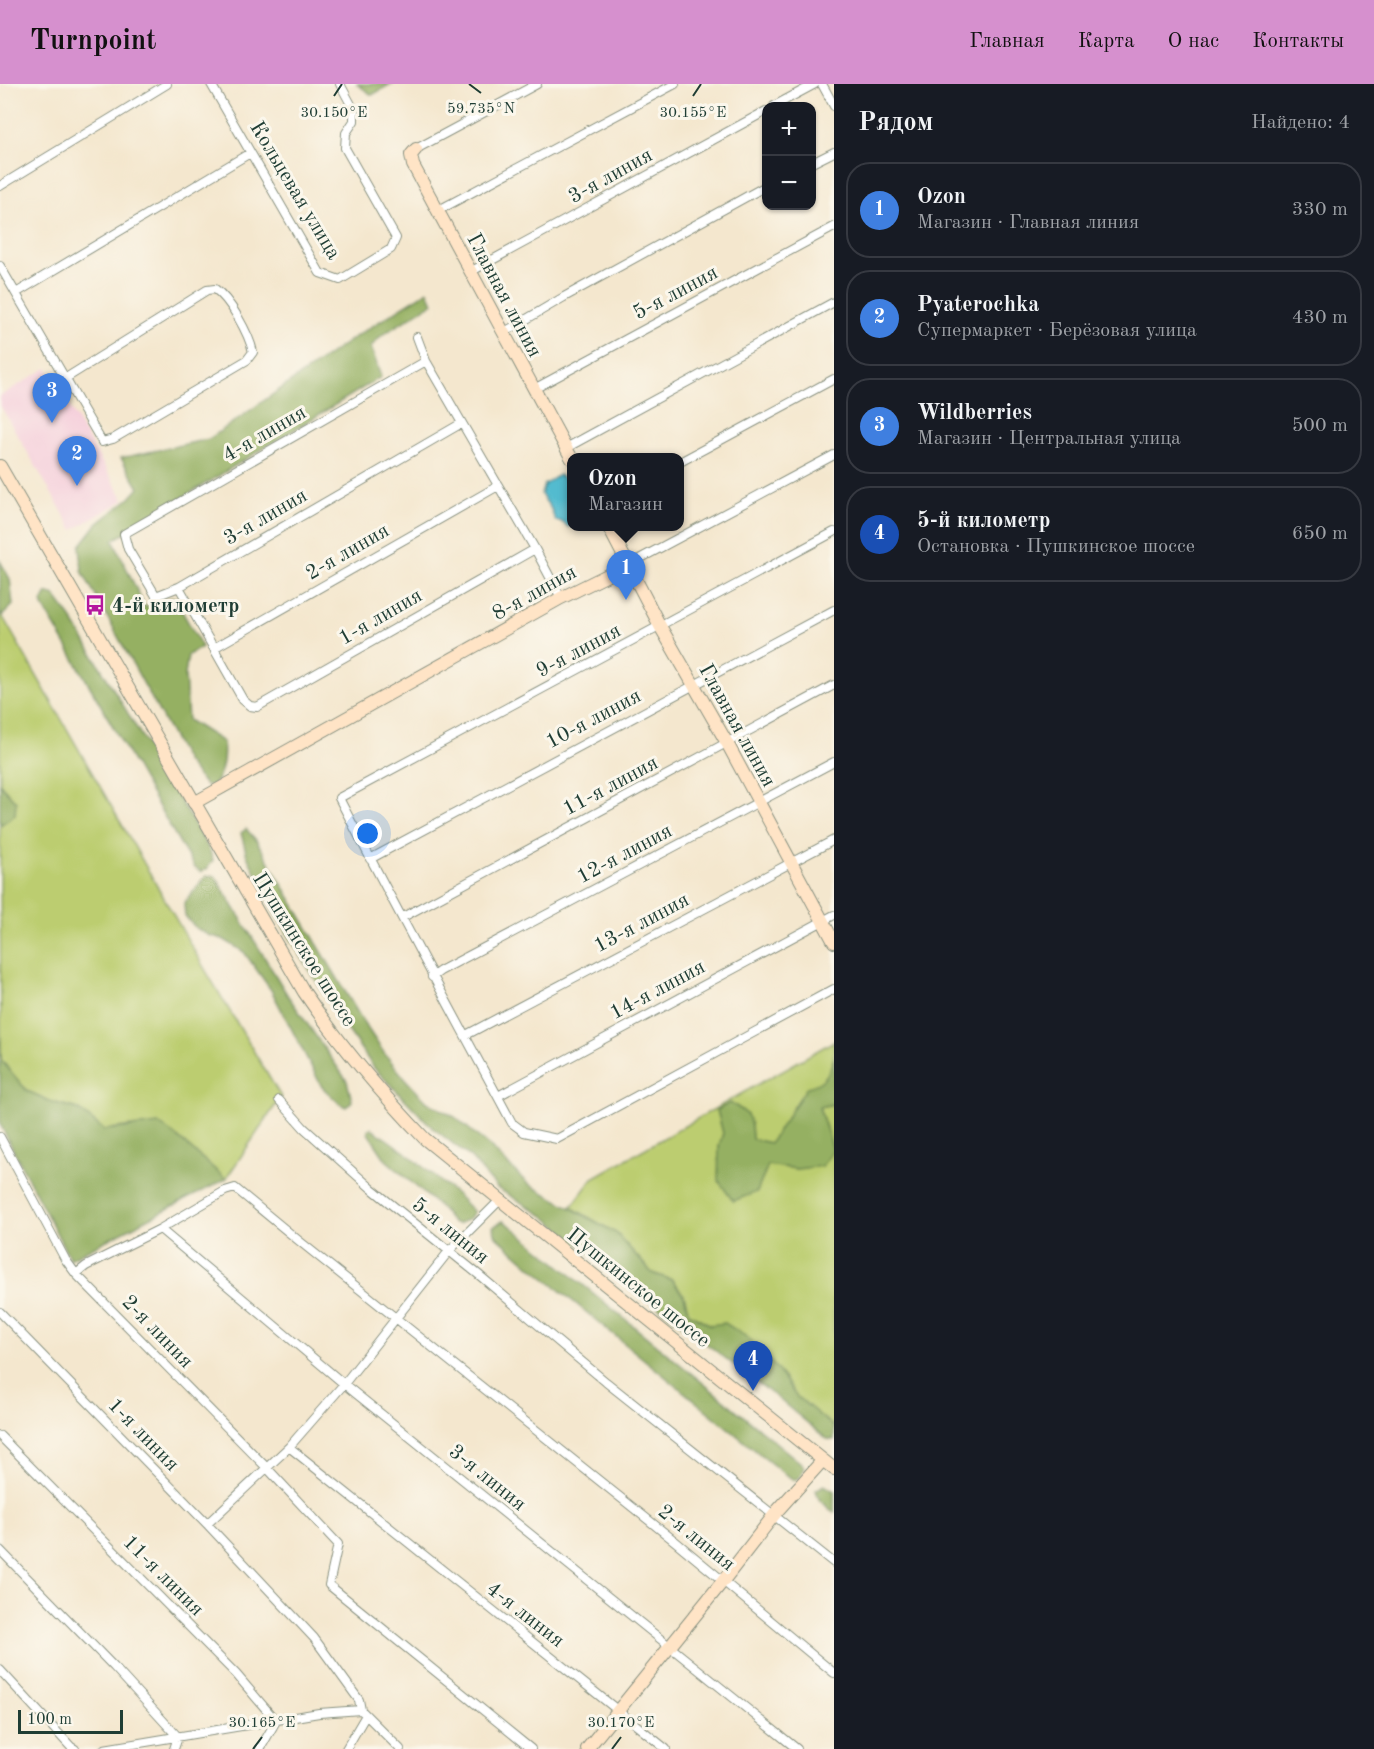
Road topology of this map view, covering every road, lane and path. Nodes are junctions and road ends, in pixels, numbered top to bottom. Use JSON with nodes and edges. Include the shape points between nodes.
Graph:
{"nodes":[{"id":1,"x":167,"y":84,"type":"edge"},
{"id":2,"x":340,"y":84,"type":"edge"},
{"id":3,"x":537,"y":84,"type":"edge"},
{"id":4,"x":675,"y":84,"type":"edge"},
{"id":5,"x":815,"y":84,"type":"edge"},
{"id":6,"x":822,"y":84,"type":"edge"},
{"id":7,"x":213,"y":85,"type":"edge"},
{"id":8,"x":781,"y":102,"type":"edge"},
{"id":9,"x":834,"y":106,"type":"edge"},
{"id":10,"x":762,"y":113,"type":"edge"},
{"id":11,"x":416,"y":149,"type":"joint"},
{"id":12,"x":834,"y":152,"type":"edge"},
{"id":13,"x":250,"y":153,"type":"junction"},
{"id":14,"x":816,"y":161,"type":"edge"},
{"id":15,"x":0,"y":186,"type":"edge"},
{"id":16,"x":762,"y":188,"type":"edge"},
{"id":17,"x":437,"y":211,"type":"junction"},
{"id":18,"x":834,"y":227,"type":"edge"},
{"id":19,"x":0,"y":266,"type":"edge"},
{"id":20,"x":470,"y":272,"type":"junction"},
{"id":21,"x":16,"y":293,"type":"junction"},
{"id":22,"x":834,"y":303,"type":"edge"},
{"id":23,"x":503,"y":333,"type":"junction"},
{"id":24,"x":417,"y":337,"type":"dead end"},
{"id":25,"x":426,"y":361,"type":"junction"},
{"id":26,"x":66,"y":378,"type":"junction"},
{"id":27,"x":834,"y":379,"type":"edge"},
{"id":28,"x":534,"y":389,"type":"junction"},
{"id":29,"x":462,"y":423,"type":"junction"},
{"id":30,"x":569,"y":453,"type":"edge"},
{"id":31,"x":834,"y":455,"type":"edge"},
{"id":32,"x":684,"y":460,"type":"edge"},
{"id":33,"x":0,"y":466,"type":"edge"},
{"id":34,"x":498,"y":486,"type":"junction"},
{"id":35,"x":611,"y":531,"type":"edge"},
{"id":36,"x":834,"y":532,"type":"edge"},
{"id":37,"x":535,"y":549,"type":"junction"},
{"id":38,"x":628,"y":565,"type":"junction"},
{"id":39,"x":178,"y":587,"type":"junction"},
{"id":40,"x":561,"y":598,"type":"junction"},
{"id":41,"x":834,"y":610,"type":"edge"},
{"id":42,"x":660,"y":627,"type":"junction"},
{"id":43,"x":214,"y":648,"type":"junction"},
{"id":44,"x":693,"y":685,"type":"junction"},
{"id":45,"x":834,"y":685,"type":"edge"},
{"id":46,"x":727,"y":743,"type":"junction"},
{"id":47,"x":834,"y":762,"type":"edge"},
{"id":48,"x":194,"y":803,"type":"junction"},
{"id":49,"x":759,"y":803,"type":"junction"},
{"id":50,"x":834,"y":840,"type":"edge"},
{"id":51,"x":370,"y":859,"type":"junction"},
{"id":52,"x":792,"y":862,"type":"junction"},
{"id":53,"x":403,"y":917,"type":"junction"},
{"id":54,"x":828,"y":918,"type":"edge"},
{"id":55,"x":834,"y":942,"type":"edge"},
{"id":56,"x":430,"y":974,"type":"junction"},
{"id":57,"x":834,"y":989,"type":"edge"},
{"id":58,"x":466,"y":1035,"type":"junction"},
{"id":59,"x":498,"y":1096,"type":"junction"},
{"id":60,"x":279,"y":1100,"type":"dead end"},
{"id":61,"x":0,"y":1137,"type":"edge"},
{"id":62,"x":499,"y":1201,"type":"junction"},
{"id":63,"x":160,"y":1229,"type":"junction"},
{"id":64,"x":449,"y":1251,"type":"junction"},
{"id":65,"x":76,"y":1274,"type":"junction"},
{"id":66,"x":0,"y":1312,"type":"edge"},
{"id":67,"x":396,"y":1319,"type":"junction"},
{"id":68,"x":344,"y":1384,"type":"junction"},
{"id":69,"x":0,"y":1436,"type":"edge"},
{"id":70,"x":289,"y":1447,"type":"junction"},
{"id":71,"x":823,"y":1460,"type":"junction"},
{"id":72,"x":267,"y":1468,"type":"junction"},
{"id":73,"x":834,"y":1469,"type":"edge"},
{"id":74,"x":775,"y":1515,"type":"junction"},
{"id":75,"x":207,"y":1524,"type":"junction"},
{"id":76,"x":0,"y":1550,"type":"edge"},
{"id":77,"x":834,"y":1563,"type":"edge"},
{"id":78,"x":723,"y":1581,"type":"junction"},
{"id":79,"x":670,"y":1647,"type":"junction"},
{"id":80,"x":0,"y":1670,"type":"edge"},
{"id":81,"x":834,"y":1673,"type":"edge"},
{"id":82,"x":619,"y":1711,"type":"junction"},
{"id":83,"x":363,"y":1712,"type":"junction"},
{"id":84,"x":276,"y":1721,"type":"junction"},
{"id":85,"x":178,"y":1737,"type":"junction"},
{"id":86,"x":75,"y":1749,"type":"edge"},
{"id":87,"x":104,"y":1749,"type":"edge"},
{"id":88,"x":174,"y":1749,"type":"edge"},
{"id":89,"x":260,"y":1749,"type":"edge"},
{"id":90,"x":346,"y":1749,"type":"edge"},
{"id":91,"x":400,"y":1749,"type":"edge"},
{"id":92,"x":531,"y":1749,"type":"edge"},
{"id":93,"x":587,"y":1749,"type":"edge"},
{"id":94,"x":666,"y":1749,"type":"edge"},
{"id":95,"x":797,"y":1749,"type":"edge"}],
"edges":[{"from":1,"to":15,"type":"street"},
{"from":2,"to":13,"type":"street","name":"Кольцевая улица","via":[[354,110],[345,147],[396,238],[391,249],[340,280],[320,273]]},
{"from":3,"to":11,"type":"street"},
{"from":4,"to":17,"type":"street"},
{"from":5,"to":8,"type":"street"},
{"from":6,"to":9,"type":"street"},
{"from":7,"to":13,"type":"street","name":"Кольцевая улица"},
{"from":10,"to":20,"type":"street","name":"3-я линия"},
{"from":11,"to":17,"type":"street","name":"Главная линия","via":[[411,155],[413,165]]},
{"from":12,"to":14,"type":"street"},
{"from":13,"to":21,"type":"street"},
{"from":16,"to":23,"type":"street"},
{"from":17,"to":20,"type":"street","name":"Главная линия"},
{"from":18,"to":28,"type":"street","name":"5-я линия"},
{"from":19,"to":21,"type":"street"},
{"from":20,"to":23,"type":"street","name":"Главная линия"},
{"from":21,"to":26,"type":"street"},
{"from":22,"to":30,"type":"street"},
{"from":23,"to":28,"type":"street","name":"Главная линия"},
{"from":24,"to":25,"type":"street"},
{"from":25,"to":29,"type":"street"},
{"from":25,"to":39,"type":"street","name":"4-я линия","via":[[124,534],[156,596]]},
{"from":26,"to":26,"type":"street","via":[[214,289],[223,294],[253,352],[247,360],[113,440],[102,442]]},
{"from":27,"to":32,"type":"street"},
{"from":28,"to":30,"type":"street","name":"Главная линия"},
{"from":29,"to":34,"type":"street"},
{"from":29,"to":39,"type":"street","name":"3-я линия"},
{"from":31,"to":38,"type":"street","name":"8-я линия"},
{"from":33,"to":48,"type":"street","name":"Пушкинское шоссе"},
{"from":34,"to":37,"type":"street"},
{"from":34,"to":43,"type":"street","name":"2-я линия"},
{"from":35,"to":38,"type":"street","name":"Главная линия"},
{"from":36,"to":42,"type":"street","name":"9-я линия"},
{"from":37,"to":40,"type":"street"},
{"from":37,"to":43,"type":"street","name":"1-я линия","via":[[257,706],[243,700]]},
{"from":38,"to":40,"type":"street","name":"8-я линия"},
{"from":38,"to":42,"type":"street","name":"Главная линия"},
{"from":39,"to":43,"type":"street"},
{"from":40,"to":48,"type":"street","name":"8-я линия"},
{"from":41,"to":44,"type":"street","name":"10-я линия"},
{"from":42,"to":44,"type":"street","name":"Главная линия"},
{"from":42,"to":51,"type":"street","name":"9-я линия","via":[[339,798]]},
{"from":44,"to":46,"type":"street","name":"Главная линия"},
{"from":44,"to":51,"type":"street","name":"10-я линия"},
{"from":45,"to":46,"type":"street","name":"11-я линия"},
{"from":46,"to":49,"type":"street","name":"Главная линия"},
{"from":46,"to":53,"type":"street","name":"11-я линия"},
{"from":47,"to":49,"type":"street","name":"12-я линия"},
{"from":48,"to":62,"type":"street","name":"Пушкинское шоссе","via":[[331,1031],[425,1140]]},
{"from":49,"to":52,"type":"street","name":"Главная линия"},
{"from":49,"to":56,"type":"street","name":"12-я линия"},
{"from":50,"to":52,"type":"street","name":"13-я линия"},
{"from":51,"to":53,"type":"street"},
{"from":52,"to":54,"type":"street","name":"Главная линия"},
{"from":52,"to":58,"type":"street","name":"13-я линия"},
{"from":53,"to":56,"type":"street"},
{"from":54,"to":55,"type":"street","name":"Главная линия"},
{"from":54,"to":59,"type":"street","name":"14-я линия"},
{"from":56,"to":58,"type":"street"},
{"from":57,"to":59,"type":"street","via":[[557,1139],[524,1132],[512,1123]]},
{"from":58,"to":59,"type":"street"},
{"from":60,"to":64,"type":"street","name":"5-я линия","via":[[337,1159]]},
{"from":61,"to":65,"type":"street","name":"2-я линия"},
{"from":62,"to":64,"type":"street"},
{"from":62,"to":71,"type":"street","name":"Пушкинское шоссе"},
{"from":63,"to":65,"type":"street"},
{"from":63,"to":67,"type":"street","via":[[235,1188]]},
{"from":63,"to":68,"type":"street","name":"3-я линия"},
{"from":64,"to":67,"type":"street"},
{"from":64,"to":74,"type":"street","name":"5-я линия"},
{"from":65,"to":72,"type":"street","name":"2-я линия"},
{"from":66,"to":75,"type":"street","name":"1-я линия"},
{"from":67,"to":68,"type":"street"},
{"from":67,"to":78,"type":"street","name":"2-я линия"},
{"from":68,"to":70,"type":"street"},
{"from":68,"to":79,"type":"street","name":"3-я линия"},
{"from":69,"to":84,"type":"street","name":"11-я линия","via":[[236,1674]]},
{"from":70,"to":72,"type":"street"},
{"from":70,"to":82,"type":"street","name":"4-я линия"},
{"from":71,"to":73,"type":"street","name":"Пушкинское шоссе"},
{"from":71,"to":74,"type":"street"},
{"from":72,"to":75,"type":"street"},
{"from":72,"to":92,"type":"street","name":"2-я линия","via":[[338,1544],[329,1585]]},
{"from":74,"to":77,"type":"street"},
{"from":74,"to":78,"type":"street"},
{"from":75,"to":83,"type":"street","name":"1-я линия","via":[[314,1638],[359,1700]]},
{"from":76,"to":85,"type":"street"},
{"from":78,"to":79,"type":"street"},
{"from":78,"to":81,"type":"street","name":"2-я линия"},
{"from":79,"to":82,"type":"street"},
{"from":79,"to":95,"type":"street","name":"3-я линия"},
{"from":80,"to":86,"type":"street"},
{"from":82,"to":93,"type":"street"},
{"from":82,"to":94,"type":"street","name":"4-я линия"},
{"from":83,"to":84,"type":"street","via":[[319,1713]]},
{"from":83,"to":90,"type":"street"},
{"from":83,"to":91,"type":"street","name":"1-я линия"},
{"from":84,"to":85,"type":"street"},
{"from":84,"to":89,"type":"street"},
{"from":85,"to":87,"type":"street"},
{"from":85,"to":88,"type":"street"}]}
